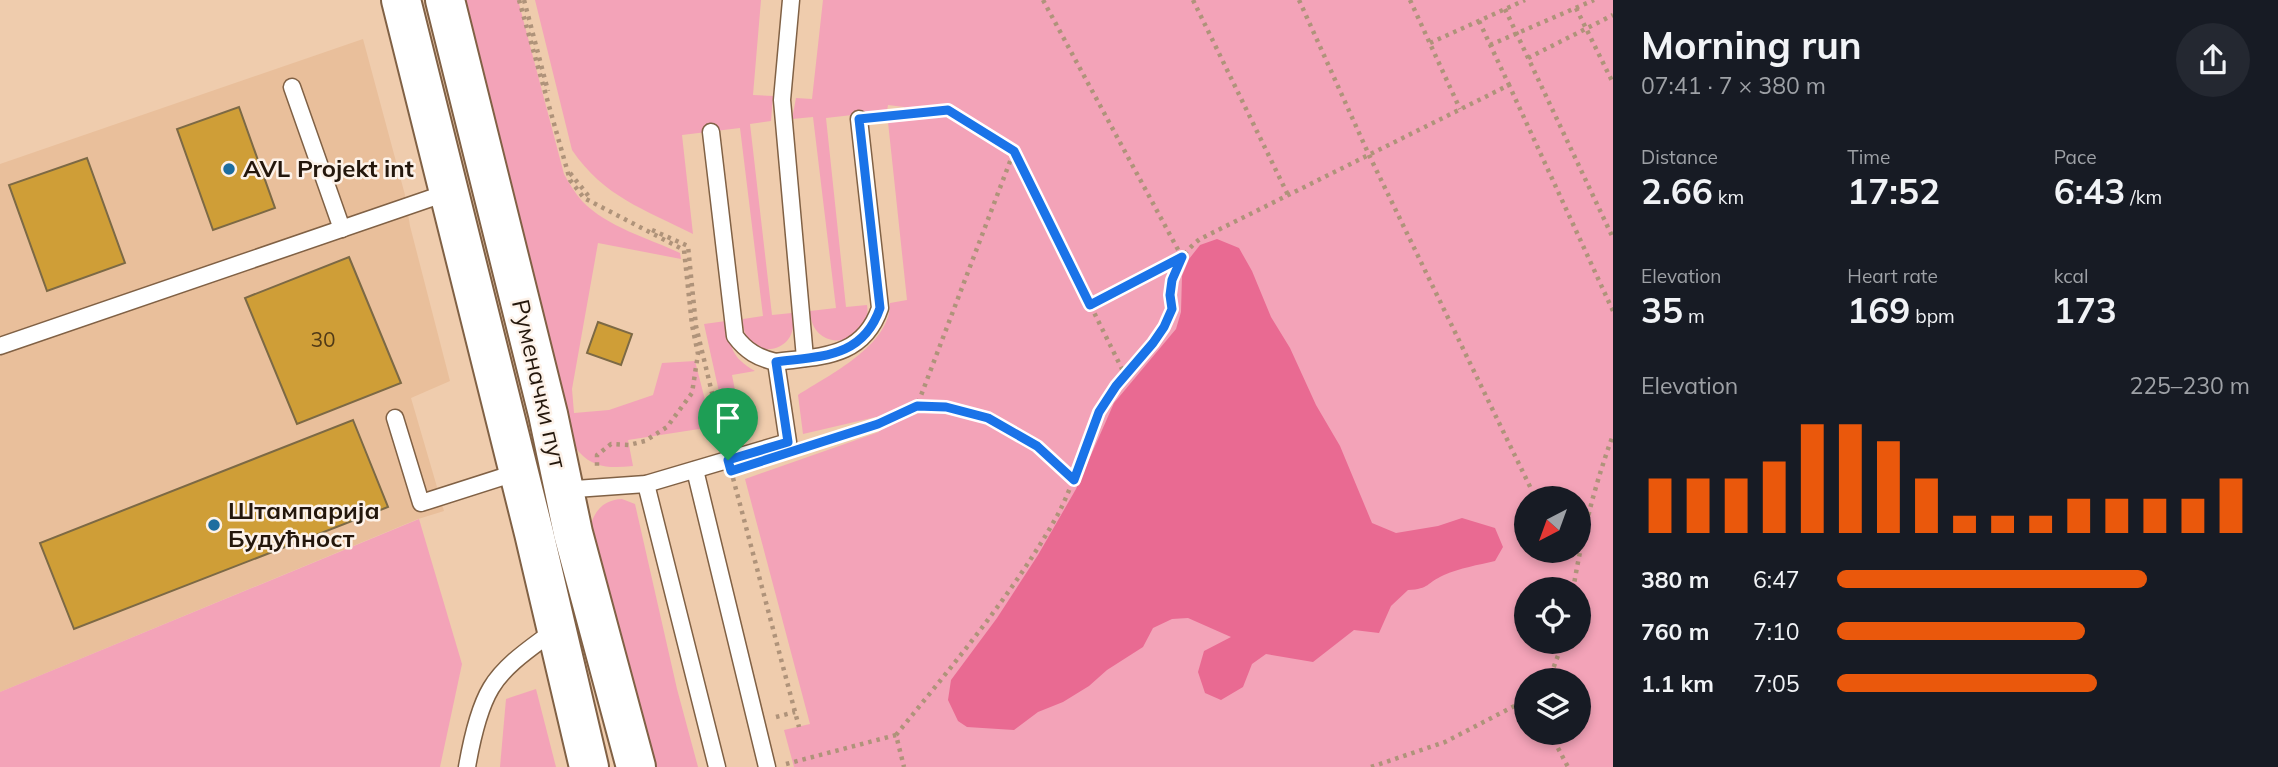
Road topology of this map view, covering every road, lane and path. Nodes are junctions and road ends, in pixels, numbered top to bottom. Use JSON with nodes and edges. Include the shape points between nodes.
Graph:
{"nodes":[{"id":1,"x":401,"y":0,"type":"edge"},
{"id":2,"x":445,"y":0,"type":"edge"},
{"id":3,"x":522,"y":0,"type":"edge"},
{"id":4,"x":791,"y":0,"type":"edge"},
{"id":5,"x":1044,"y":0,"type":"edge"},
{"id":6,"x":1193,"y":0,"type":"edge"},
{"id":7,"x":1298,"y":0,"type":"edge"},
{"id":8,"x":1410,"y":0,"type":"edge"},
{"id":9,"x":1525,"y":0,"type":"edge"},
{"id":10,"x":1594,"y":0,"type":"edge"},
{"id":11,"x":1576,"y":8,"type":"junction"},
{"id":12,"x":1505,"y":9,"type":"junction"},
{"id":13,"x":1613,"y":15,"type":"edge"},
{"id":14,"x":1479,"y":21,"type":"junction"},
{"id":15,"x":1587,"y":29,"type":"junction"},
{"id":16,"x":1517,"y":33,"type":"junction"},
{"id":17,"x":1430,"y":43,"type":"junction"},
{"id":18,"x":1490,"y":45,"type":"junction"},
{"id":19,"x":1528,"y":58,"type":"junction"},
{"id":20,"x":1613,"y":83,"type":"edge"},
{"id":21,"x":1509,"y":85,"type":"junction"},
{"id":22,"x":292,"y":87,"type":"dead end"},
{"id":23,"x":1460,"y":109,"type":"junction"},
{"id":24,"x":859,"y":119,"type":"joint"},
{"id":25,"x":711,"y":132,"type":"dead end"},
{"id":26,"x":1014,"y":151,"type":"junction"},
{"id":27,"x":1369,"y":155,"type":"junction"},
{"id":28,"x":449,"y":192,"type":"junction"},
{"id":29,"x":1288,"y":195,"type":"junction"},
{"id":30,"x":342,"y":229,"type":"junction"},
{"id":31,"x":1613,"y":238,"type":"edge"},
{"id":32,"x":1182,"y":257,"type":"junction"},
{"id":33,"x":1090,"y":305,"type":"junction"},
{"id":34,"x":1613,"y":311,"type":"edge"},
{"id":35,"x":0,"y":346,"type":"edge"},
{"id":36,"x":804,"y":358,"type":"junction"},
{"id":37,"x":776,"y":362,"type":"junction"},
{"id":38,"x":1125,"y":375,"type":"junction"},
{"id":39,"x":917,"y":406,"type":"junction"},
{"id":40,"x":395,"y":418,"type":"dead end"},
{"id":41,"x":1613,"y":436,"type":"edge"},
{"id":42,"x":805,"y":448,"type":"dead end"},
{"id":43,"x":728,"y":460,"type":"junction"},
{"id":44,"x":695,"y":470,"type":"junction"},
{"id":45,"x":1074,"y":480,"type":"junction"},
{"id":46,"x":646,"y":484,"type":"junction"},
{"id":47,"x":1530,"y":486,"type":"edge"},
{"id":48,"x":548,"y":488,"type":"junction"},
{"id":49,"x":1591,"y":499,"type":"edge"},
{"id":50,"x":556,"y":629,"type":"junction"},
{"id":51,"x":1514,"y":706,"type":"edge"},
{"id":52,"x":799,"y":727,"type":"dead end"},
{"id":53,"x":896,"y":735,"type":"junction"},
{"id":54,"x":1556,"y":745,"type":"edge"},
{"id":55,"x":787,"y":764,"type":"dead end"},
{"id":56,"x":467,"y":767,"type":"edge"},
{"id":57,"x":589,"y":767,"type":"edge"},
{"id":58,"x":636,"y":767,"type":"edge"},
{"id":59,"x":717,"y":767,"type":"edge"},
{"id":60,"x":767,"y":767,"type":"edge"},
{"id":61,"x":904,"y":767,"type":"edge"},
{"id":62,"x":1371,"y":767,"type":"edge"},
{"id":63,"x":1568,"y":767,"type":"edge"}],
"edges":[{"from":1,"to":28,"type":"main road","name":"Руменачки пут"},
{"from":2,"to":48,"type":"main road","name":"Руменачки пут","via":[[548,414]]},
{"from":3,"to":43,"type":"path","via":[[569,171],[589,198],[688,246],[696,326]]},
{"from":3,"to":48,"type":"path","via":[[570,180],[584,198],[684,250],[698,354],[692,393],[667,427],[645,441],[611,444]]},
{"from":4,"to":36,"type":"lane","via":[[782,100]]},
{"from":5,"to":32,"type":"path"},
{"from":6,"to":29,"type":"path"},
{"from":7,"to":27,"type":"path"},
{"from":8,"to":17,"type":"path"},
{"from":9,"to":12,"type":"path"},
{"from":10,"to":11,"type":"path"},
{"from":11,"to":15,"type":"path"},
{"from":11,"to":16,"type":"path"},
{"from":12,"to":14,"type":"path"},
{"from":12,"to":16,"type":"path"},
{"from":13,"to":15,"type":"path"},
{"from":14,"to":17,"type":"path"},
{"from":14,"to":18,"type":"path"},
{"from":15,"to":19,"type":"path"},
{"from":15,"to":20,"type":"path"},
{"from":16,"to":18,"type":"path"},
{"from":16,"to":19,"type":"path"},
{"from":17,"to":23,"type":"path"},
{"from":18,"to":21,"type":"path"},
{"from":19,"to":31,"type":"path"},
{"from":21,"to":23,"type":"path"},
{"from":21,"to":34,"type":"path"},
{"from":22,"to":30,"type":"lane"},
{"from":23,"to":27,"type":"path"},
{"from":24,"to":26,"type":"path","via":[[948,110]]},
{"from":24,"to":36,"type":"lane","via":[[880,308],[872,327],[850,347]]},
{"from":25,"to":37,"type":"lane","via":[[735,336],[757,356]]},
{"from":26,"to":33,"type":"path"},
{"from":26,"to":39,"type":"path"},
{"from":27,"to":29,"type":"path"},
{"from":27,"to":47,"type":"path"},
{"from":28,"to":30,"type":"lane"},
{"from":28,"to":48,"type":"main road","name":"Руменачки пут"},
{"from":29,"to":32,"type":"path","via":[[1200,239]]},
{"from":30,"to":35,"type":"lane"},
{"from":32,"to":33,"type":"path"},
{"from":32,"to":38,"type":"path","via":[[1172,280],[1172,309],[1164,327]]},
{"from":33,"to":38,"type":"path"},
{"from":36,"to":37,"type":"lane"},
{"from":37,"to":43,"type":"lane","via":[[788,442]]},
{"from":38,"to":45,"type":"path","via":[[1099,412]]},
{"from":39,"to":42,"type":"path"},
{"from":39,"to":45,"type":"path","via":[[946,407],[988,418],[1037,446]]},
{"from":40,"to":48,"type":"lane","via":[[421,503]]},
{"from":41,"to":49,"type":"path"},
{"from":43,"to":44,"type":"lane"},
{"from":43,"to":52,"type":"path"},
{"from":44,"to":46,"type":"lane"},
{"from":44,"to":60,"type":"lane"},
{"from":45,"to":53,"type":"path","via":[[1056,517],[992,614]]},
{"from":46,"to":48,"type":"lane"},
{"from":46,"to":59,"type":"lane"},
{"from":48,"to":50,"type":"main road","name":"Руменачки пут"},
{"from":48,"to":58,"type":"main road","name":"Руменачки пут","via":[[573,533]]},
{"from":50,"to":56,"type":"lane","via":[[512,663],[491,688],[472,738]]},
{"from":50,"to":57,"type":"main road","name":"Руменачки пут"},
{"from":51,"to":62,"type":"path","via":[[1446,742]]},
{"from":53,"to":55,"type":"path"},
{"from":53,"to":61,"type":"path"},
{"from":54,"to":63,"type":"path"}]}
